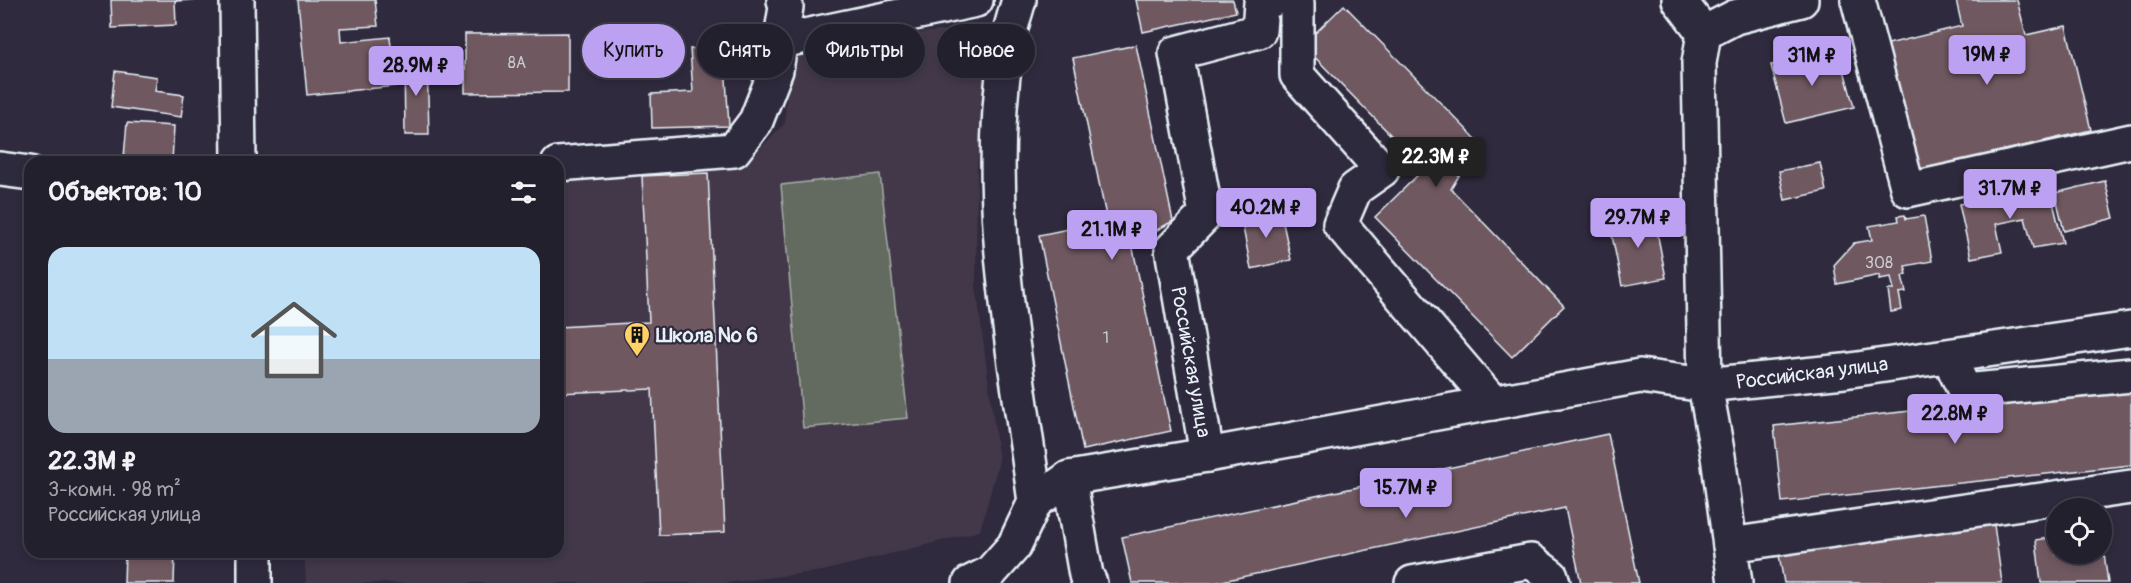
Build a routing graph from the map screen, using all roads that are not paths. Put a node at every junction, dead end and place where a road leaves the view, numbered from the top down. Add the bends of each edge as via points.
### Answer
1 (237, 0) edge
2 (784, 0) edge
3 (976, 0) edge
4 (1019, 0) edge
5 (1272, 0) edge
6 (1290, 0) edge
7 (1679, 0) edge
8 (1800, 0) edge
9 (1858, 0) edge
10 (783, 24) edge
11 (1704, 33) junction
12 (793, 38) edge
13 (773, 78) edge
14 (2131, 141) edge
15 (239, 156) edge
16 (564, 164) edge
17 (0, 169) edge
18 (24, 172) edge
19 (2131, 329) edge
20 (1955, 370) dead end
21 (2131, 375) edge
22 (1705, 385) junction
23 (1493, 403) junction
24 (1207, 455) junction
25 (1070, 478) junction
26 (2131, 487) edge
27 (1035, 502) junction
28 (1730, 545) junction
29 (255, 558) edge
30 (255, 583) edge
31 (970, 583) edge
32 (1090, 583) edge
33 (1412, 583) edge
34 (1553, 583) edge
35 (1735, 583) edge

1 - 15 street
2 - 10 street
3 - 12 street
4 - 27 street via 1006,51 997,191 1007,310
5 - 24 street, Российская улица via 1261,3 1259,31 1176,53 1206,214 1172,249
6 - 23 street via 1297,4 1297,75 1382,170 1355,189 1340,224
7 - 11 street
8 - 11 street via 1735,17
9 - 14 street via 1908,190
11 - 22 street via 1699,63
13 - 16 street via 756,121 734,150
17 - 18 street
19 - 22 street, Российская улица via 1844,371
20 - 21 street via 1965,391
22 - 23 street, Российская улица via 1640,376
22 - 28 street
23 - 24 street, Российская улица
24 - 25 street, Российская улица
25 - 27 street, Российская улица
25 - 32 street
26 - 28 street
27 - 31 street via 1014,546 990,573
28 - 35 street
29 - 30 street
33 - 34 street via 1531,561 1551,576

